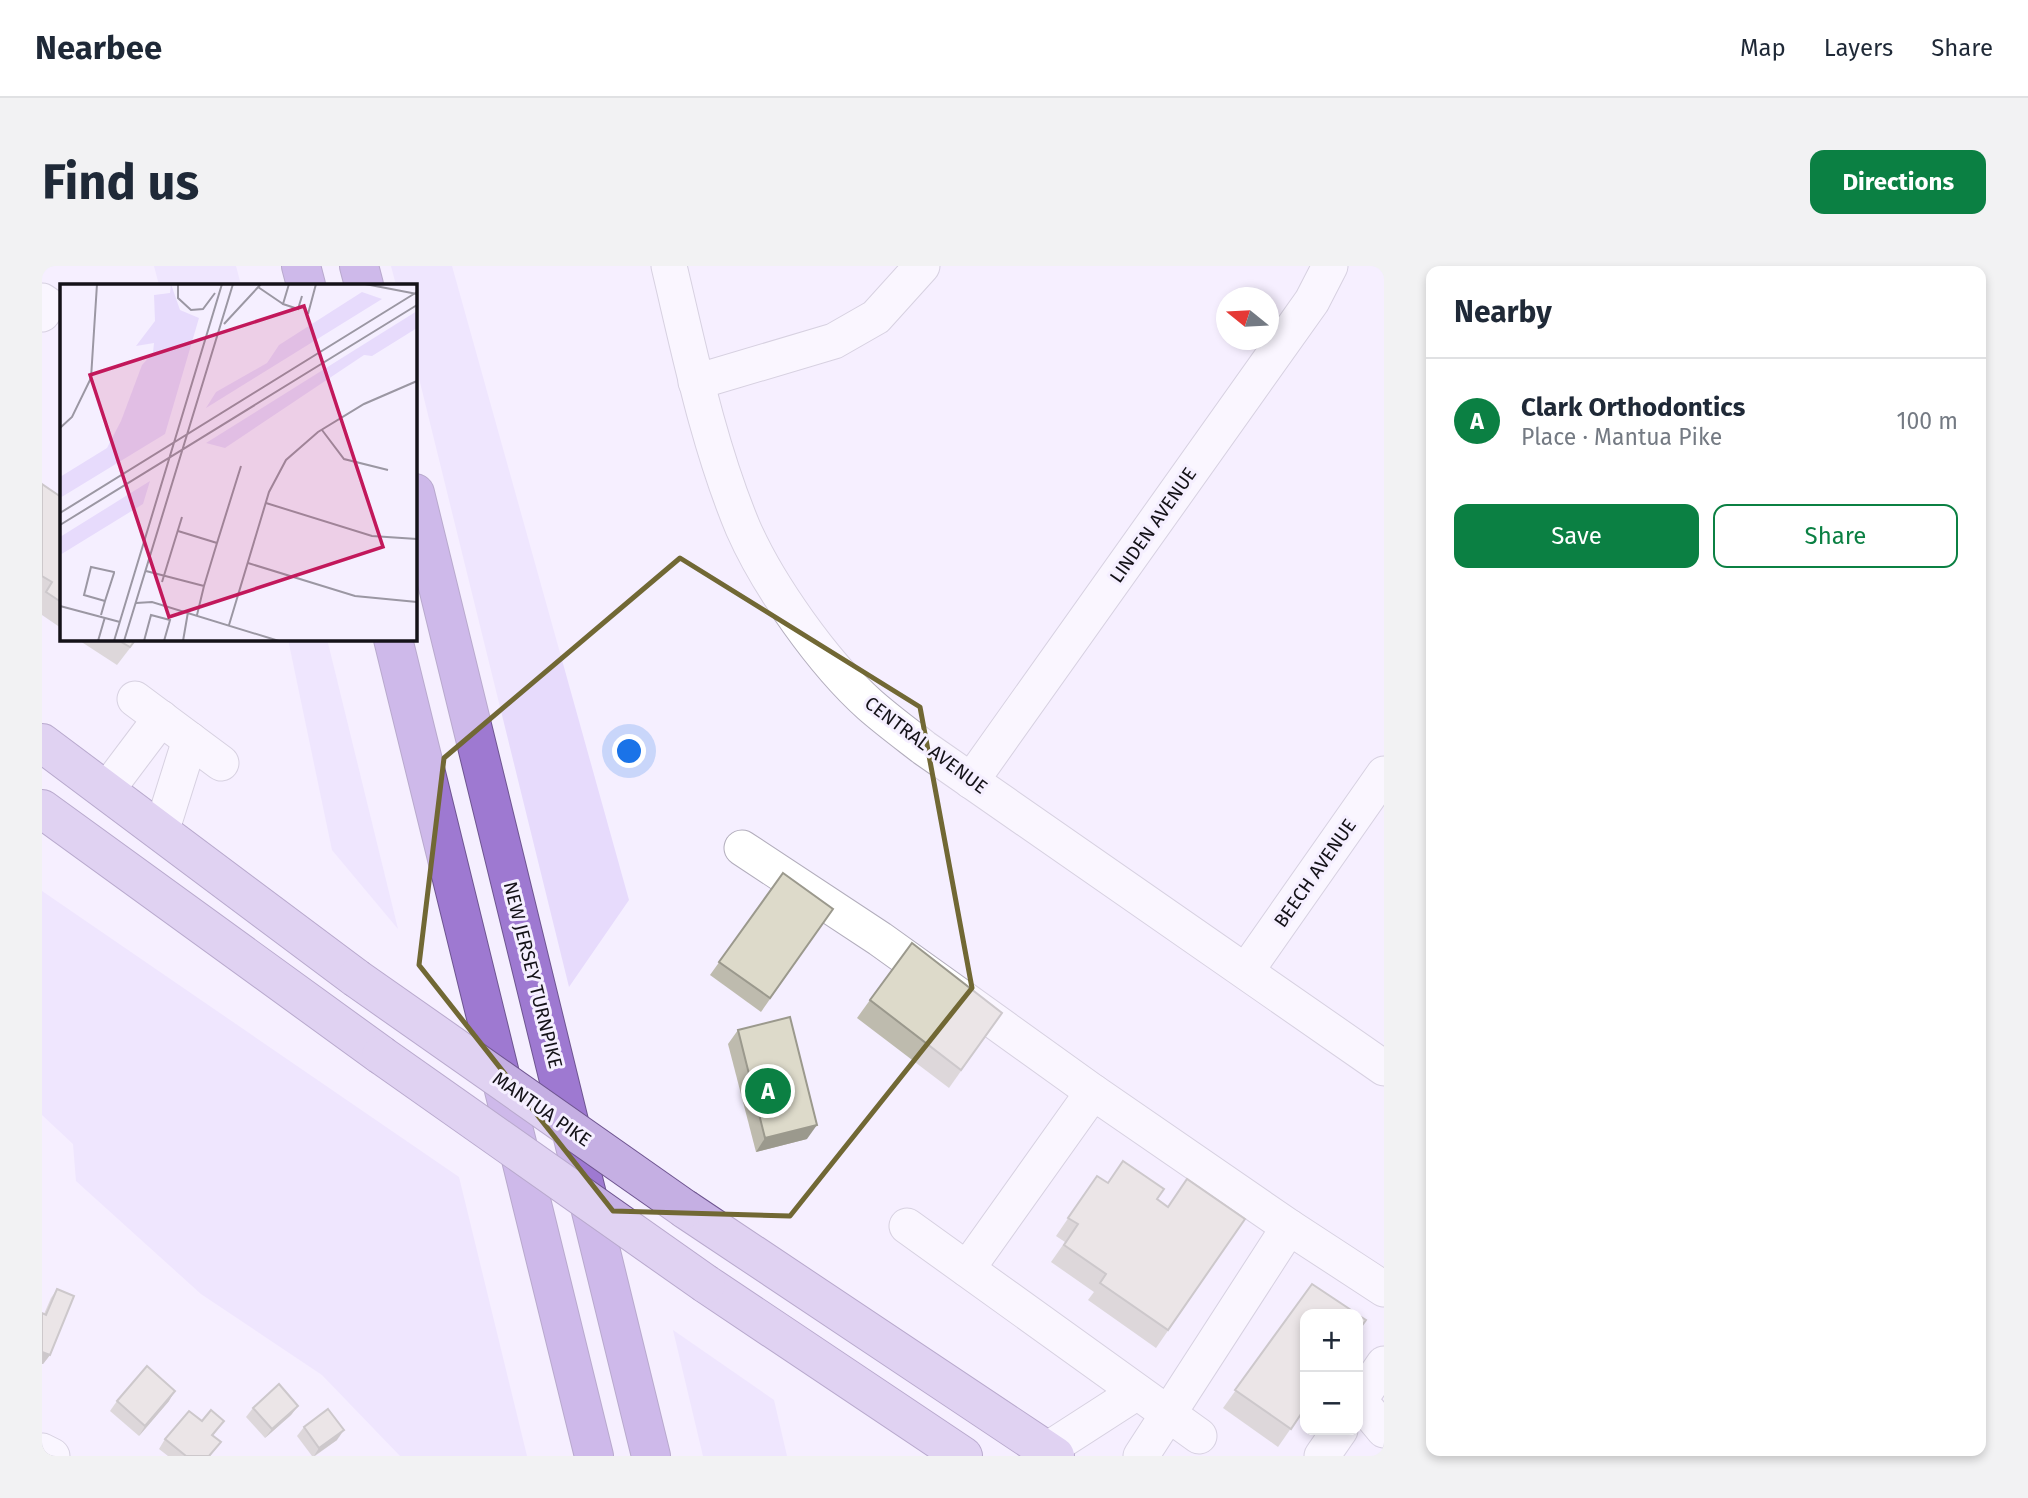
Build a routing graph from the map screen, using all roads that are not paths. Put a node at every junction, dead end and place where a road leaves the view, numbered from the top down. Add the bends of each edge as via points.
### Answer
1 (301, 266) edge
2 (359, 266) edge
3 (669, 266) edge
4 (922, 266) edge
5 (1330, 266) edge
6 (306, 284) edge
7 (364, 284) edge
8 (42, 301) edge
9 (42, 314) edge
10 (696, 382) junction
11 (416, 497) edge
12 (393, 640) edge
13 (190, 740) junction
14 (42, 743) edge
15 (221, 763) dead end
16 (1384, 774) edge
17 (971, 781) junction
18 (106, 791) junction
19 (42, 809) edge
20 (161, 832) junction
21 (742, 848) dead end
22 (1246, 971) junction
23 (1384, 1068) edge
24 (1093, 1092) junction
25 (907, 1226) dead end
26 (1289, 1227) junction
27 (967, 1269) junction
28 (1384, 1289) edge
29 (1384, 1364) edge
30 (1137, 1392) junction
31 (1363, 1395) edge
32 (1363, 1406) edge
33 (1167, 1413) junction
34 (1384, 1430) edge
35 (1199, 1436) dead end
36 (42, 1451) edge
37 (1051, 1453) edge
38 (52, 1456) edge
39 (594, 1456) edge
40 (651, 1456) edge
41 (963, 1456) edge
42 (1141, 1456) edge

1 - 6 highway
2 - 7 highway
3 - 10 street, CENTRAL AVENUE
4 - 10 street via 876,317 834,341
5 - 17 street, LINDEN AVENUE via 1312,301
8 - 9 street via 48,305
10 - 17 street, CENTRAL AVENUE via 744,530 790,612 869,704
11 - 40 highway, NEW JERSEY TURNPIKE
12 - 39 highway
13 - 15 street
13 - 18 street via 148,708
13 - 20 street
14 - 18 main road, MANTUA PIKE
16 - 22 street, BEECH AVENUE
17 - 22 street, CENTRAL AVENUE
18 - 20 main road, MANTUA PIKE
19 - 41 main road, bridge via 706,1284
20 - 37 main road, MANTUA PIKE, bridge via 356,978 685,1209
21 - 24 street via 880,939
22 - 23 street, CENTRAL AVENUE
24 - 26 street
24 - 27 street
25 - 27 street
26 - 28 street
26 - 33 street
27 - 30 street
29 - 31 street
30 - 33 street
30 - 37 street
32 - 34 street
33 - 35 street
33 - 42 street
36 - 38 street

